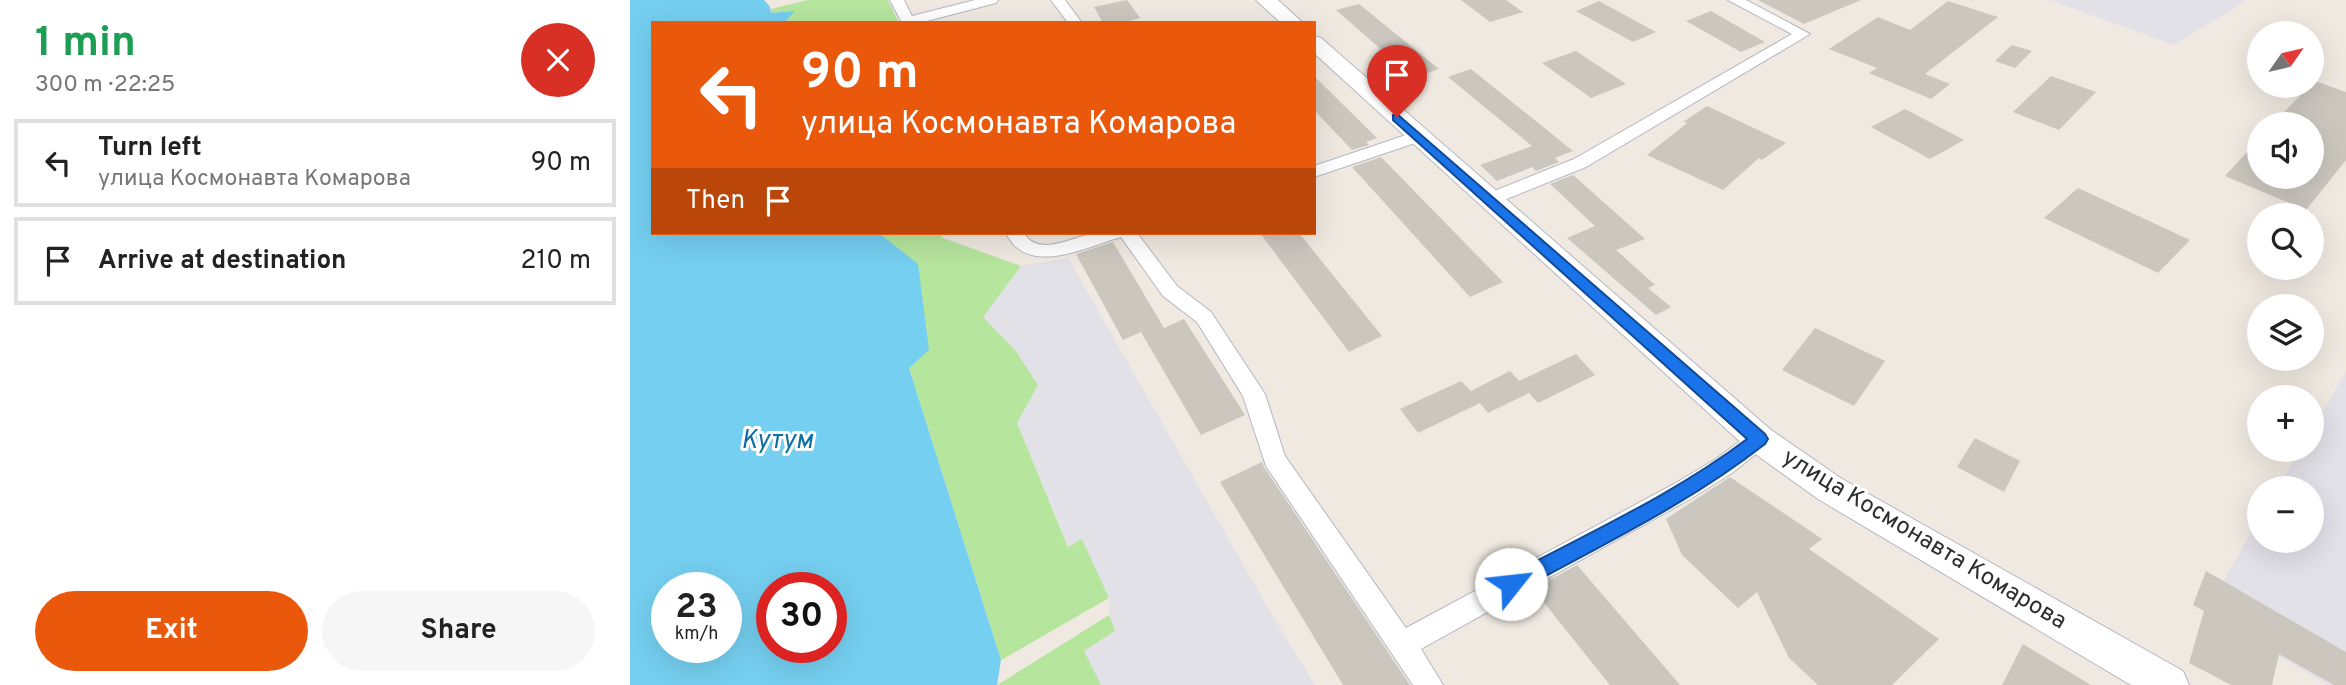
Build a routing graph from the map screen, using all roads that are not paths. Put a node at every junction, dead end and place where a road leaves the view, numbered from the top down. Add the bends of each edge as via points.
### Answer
1 (897, 0) edge
2 (991, 0) edge
3 (1058, 0) edge
4 (1266, 0) edge
5 (1735, 0) edge
6 (908, 21) edge
7 (913, 21) edge
8 (1074, 21) edge
9 (1291, 21) edge
10 (1316, 44) edge
11 (1418, 136) junction
12 (1316, 171) edge
13 (1488, 200) junction
14 (1016, 235) edge
15 (1107, 235) edge
16 (1128, 235) edge
17 (1759, 439) junction
18 (1402, 645) junction
19 (1429, 685) edge
20 (2169, 685) edge

1 - 6 street
2 - 7 street
3 - 8 street
4 - 9 main road
5 - 13 street via 1803,34 1580,163
10 - 11 main road, улица Космонавта Комарова
11 - 12 street
11 - 13 main road, улица Космонавта Комарова
13 - 17 main road, улица Космонавта Комарова
14 - 15 street via 1031,251
16 - 18 street via 1170,291 1204,317 1254,394 1274,459
17 - 18 street via 1683,491
17 - 20 main road, улица Космонавта Комарова via 1830,489
18 - 19 street

